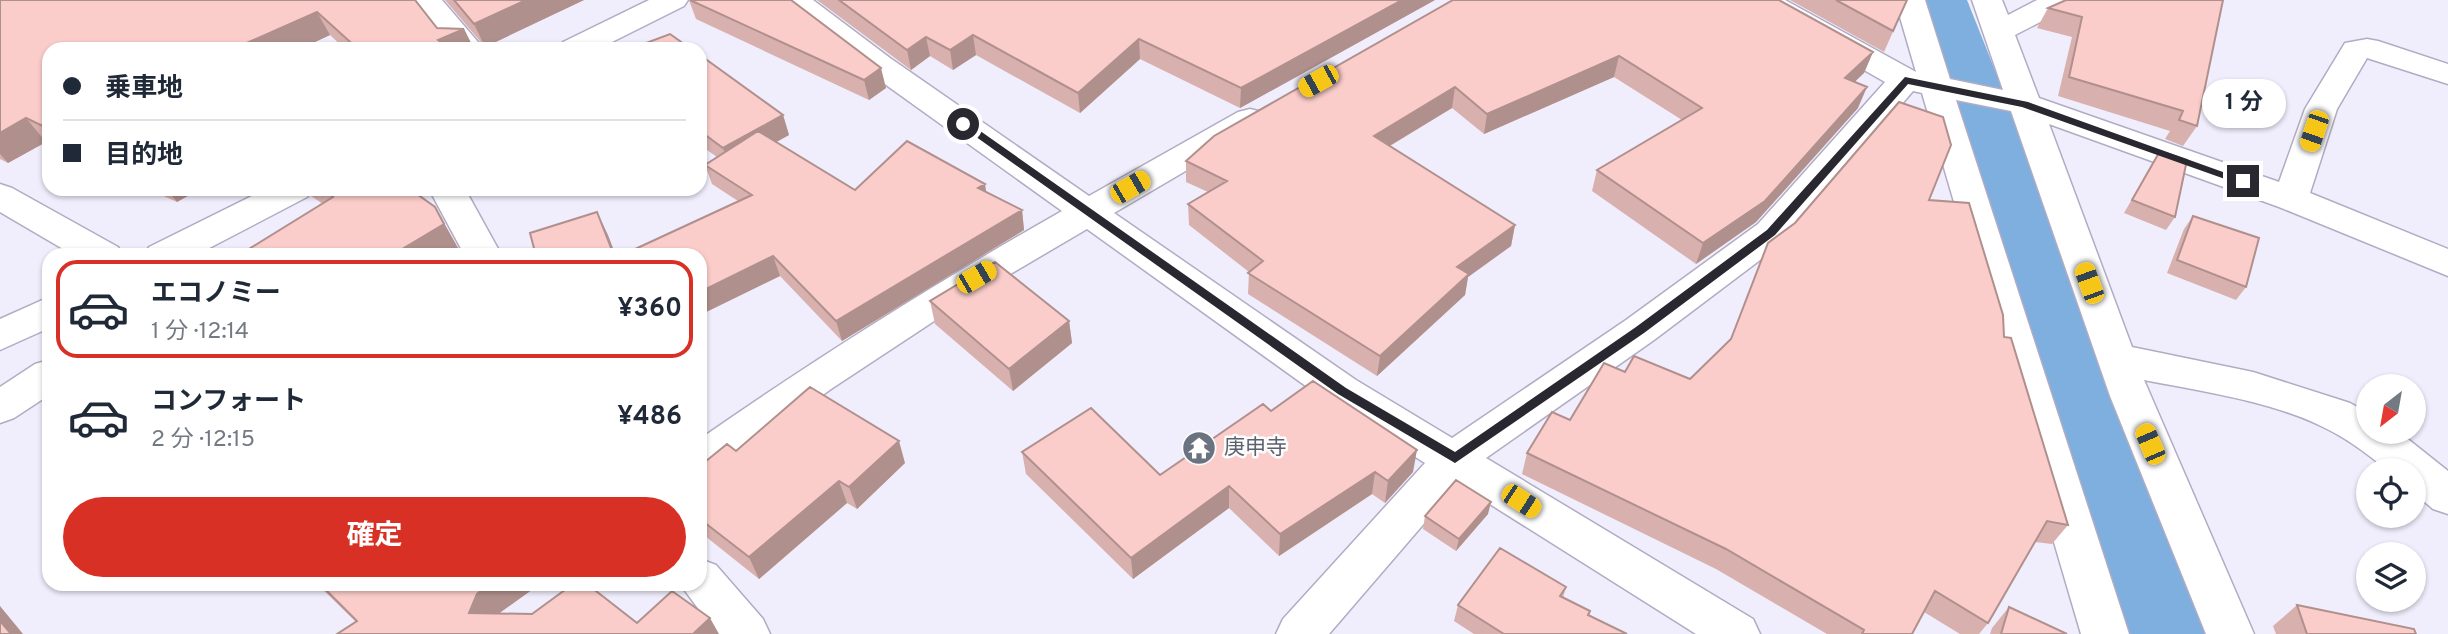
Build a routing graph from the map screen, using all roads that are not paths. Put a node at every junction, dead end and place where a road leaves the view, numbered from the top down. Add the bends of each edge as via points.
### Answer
1 (426, 0) edge
2 (673, 0) edge
3 (794, 0) edge
4 (1763, 0) edge
5 (1910, 0) edge
6 (1987, 0) edge
7 (2060, 0) edge
8 (2000, 31) junction
9 (462, 42) edge
10 (589, 42) edge
11 (2448, 74) edge
12 (1921, 84) junction
13 (2009, 100) junction
14 (1281, 102) edge
15 (0, 196) edge
16 (281, 196) edge
17 (451, 196) edge
18 (2291, 199) junction
19 (1088, 211) junction
20 (91, 248) edge
21 (178, 248) edge
22 (480, 248) edge
23 (2448, 263) edge
24 (42, 315) edge
25 (0, 336) edge
26 (2116, 359) junction
27 (42, 380) edge
28 (0, 407) edge
29 (707, 456) edge
30 (1455, 458) junction
31 (2448, 496) edge
32 (707, 587) edge
33 (746, 634) edge
34 (1300, 634) edge
35 (1736, 634) edge
36 (2105, 634) edge
37 (2230, 634) edge

1 - 9 street
2 - 10 street
3 - 19 street
4 - 12 street
5 - 12 street
6 - 8 street
7 - 8 street
8 - 13 street
11 - 18 street via 2367,48 2356,50 2321,109
12 - 13 street
12 - 30 street via 1771,233
12 - 36 street
13 - 18 street
13 - 26 street
14 - 19 street
15 - 20 street
16 - 21 street
17 - 22 street
18 - 23 street
19 - 29 street via 953,290
19 - 30 street via 1342,391
24 - 25 street
26 - 31 street via 2253,387 2335,414 2386,445
26 - 37 street
27 - 28 street
30 - 34 street
30 - 35 street
32 - 33 street

